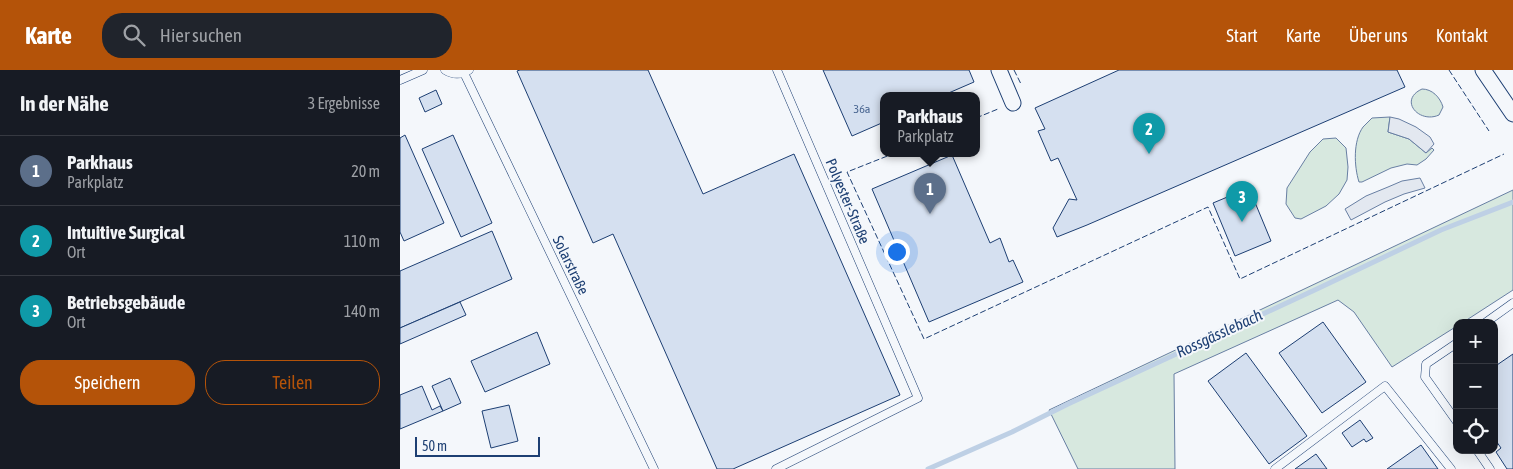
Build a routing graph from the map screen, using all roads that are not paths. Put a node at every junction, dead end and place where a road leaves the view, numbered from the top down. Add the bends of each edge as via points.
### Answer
1 (423, 70) edge
2 (445, 70) edge
3 (777, 70) edge
4 (999, 70) edge
5 (1483, 70) edge
6 (467, 72) edge
7 (400, 80) edge
8 (1013, 103) dead end
9 (1513, 114) edge
10 (1513, 303) edge
11 (1491, 319) edge
12 (1453, 346) edge
13 (1453, 416) edge
14 (1480, 454) edge
15 (654, 469) edge
16 (776, 469) edge
17 (1275, 469) edge
18 (1451, 469) edge
19 (1490, 469) edge

1 - 7 lane
2 - 6 lane via 452,74
3 - 16 lane, Polyester-Straße via 918,398
4 - 8 street
5 - 9 street
6 - 15 lane, Solarstraße
10 - 11 lane
12 - 13 lane via 1426,364 1425,377
14 - 19 lane
17 - 18 lane via 1386,386

